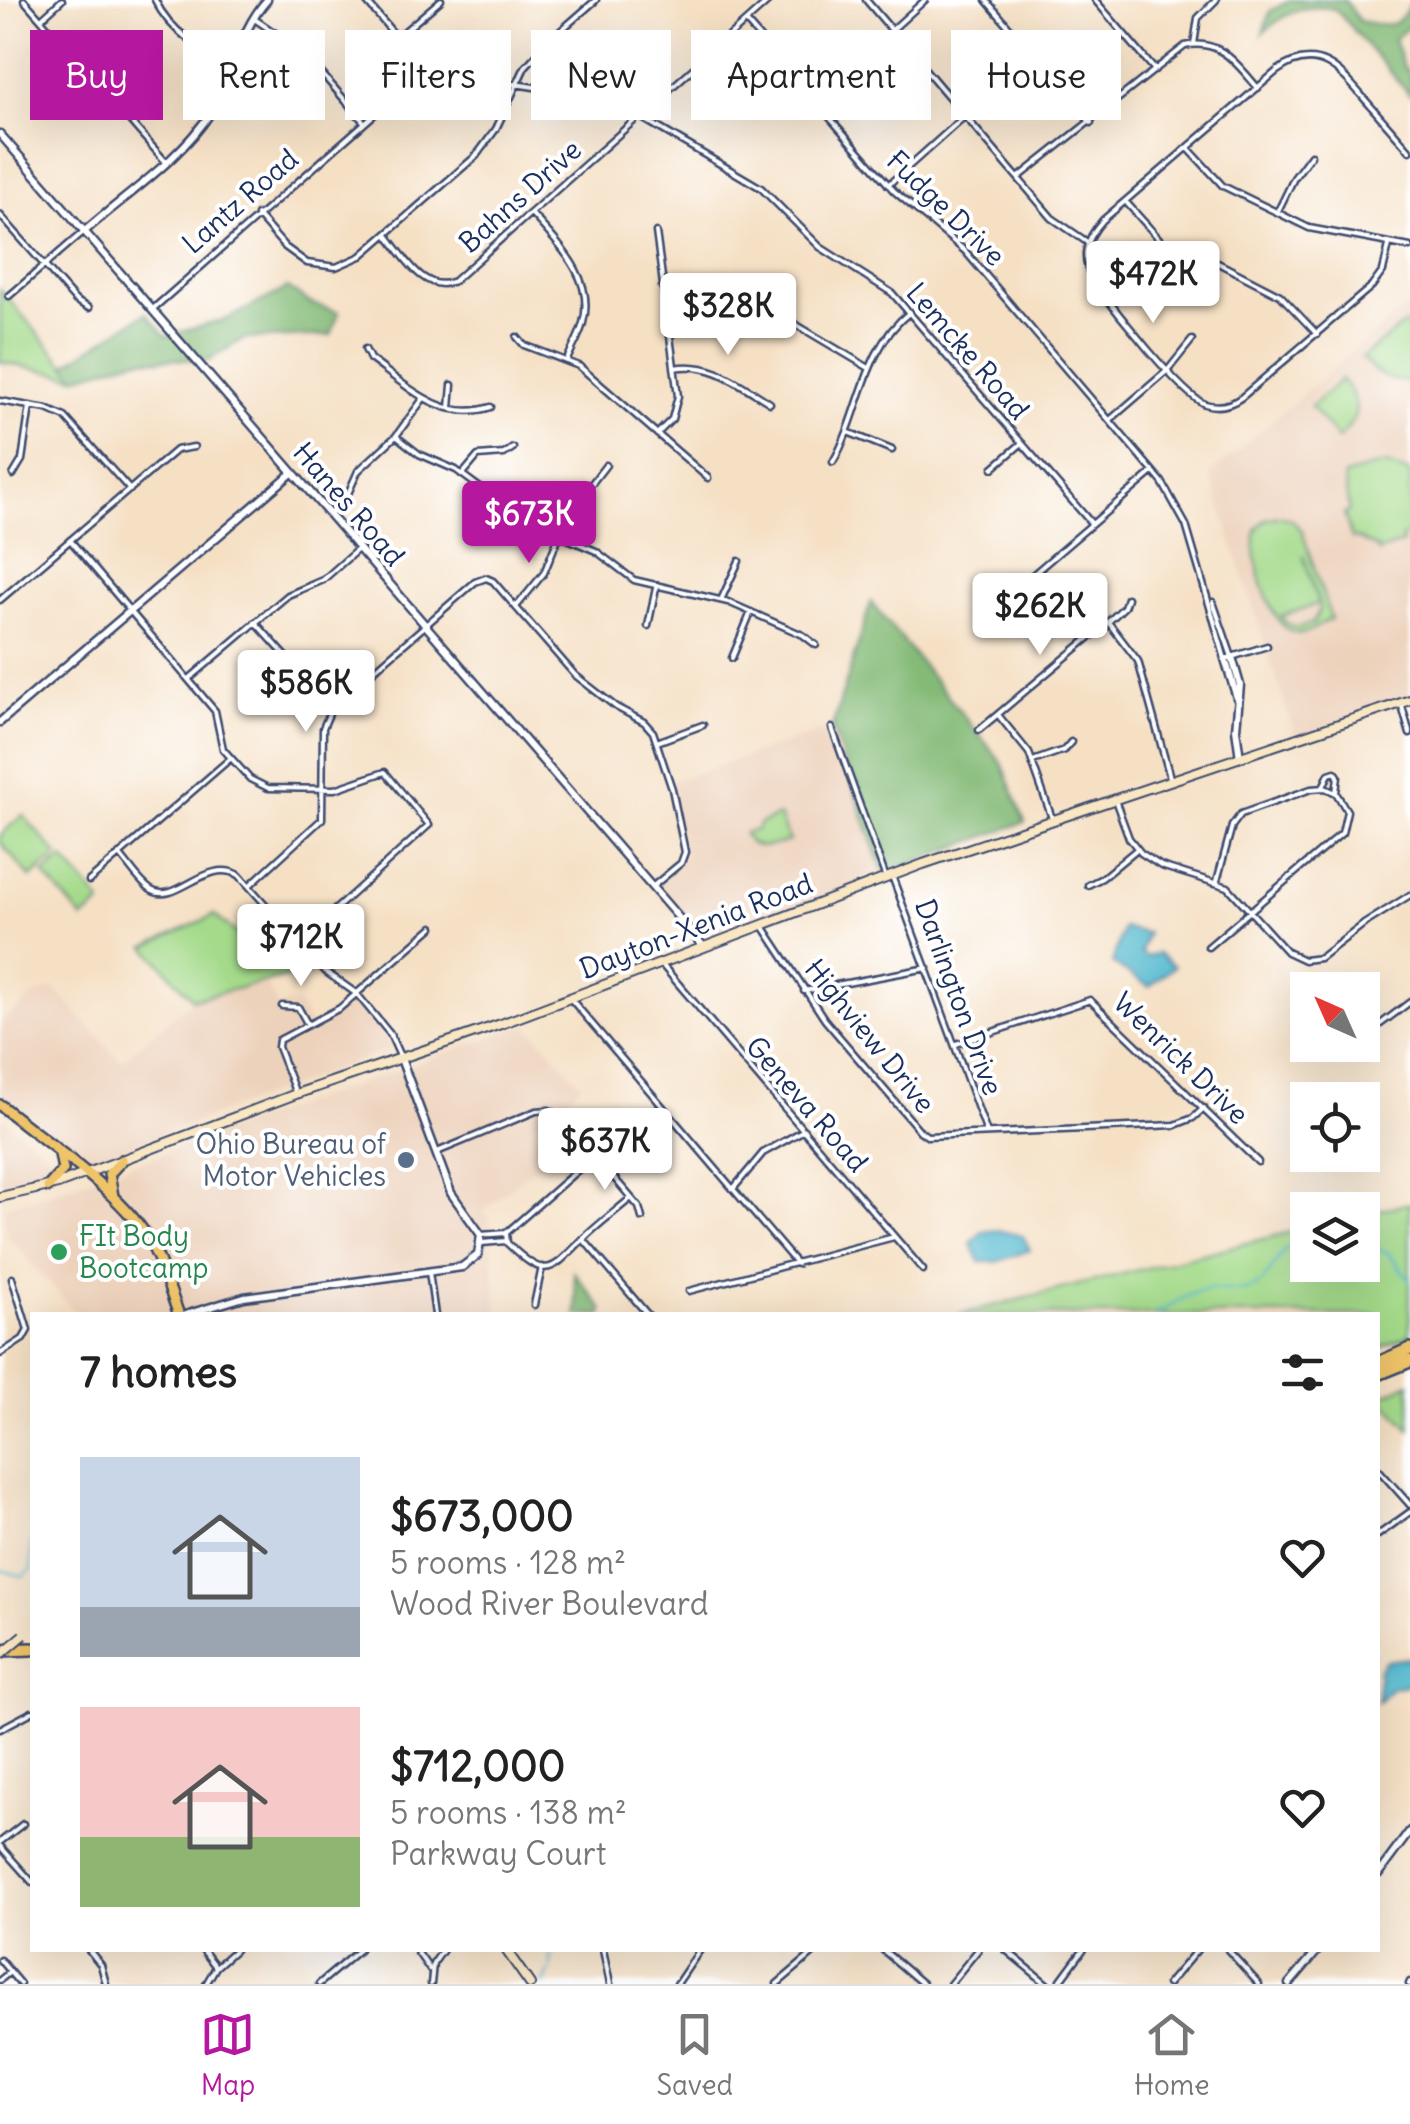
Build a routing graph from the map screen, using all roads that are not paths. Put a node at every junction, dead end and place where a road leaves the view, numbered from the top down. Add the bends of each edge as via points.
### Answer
1 (24, 0) edge
2 (62, 0) edge
3 (155, 0) edge
4 (267, 0) edge
5 (365, 0) edge
6 (441, 0) edge
7 (596, 0) edge
8 (770, 0) edge
9 (866, 0) edge
10 (925, 0) edge
11 (986, 0) edge
12 (1095, 0) edge
13 (1216, 0) edge
14 (253, 18) junction
15 (41, 19) junction
16 (746, 22) junction
17 (247, 30) edge
18 (392, 30) edge
19 (406, 30) edge
20 (892, 30) joint
21 (183, 35) edge
22 (1194, 44) junction
23 (1154, 69) junction
24 (931, 76) edge
25 (511, 84) edge
26 (515, 84) junction
27 (531, 86) edge
28 (671, 88) edge
29 (1258, 88) junction
30 (951, 100) edge
31 (206, 120) edge
32 (366, 120) edge
33 (635, 120) edge
34 (649, 120) edge
35 (960, 120) edge
36 (968, 120) edge
37 (364, 122) junction
38 (1091, 123) junction
39 (0, 134) edge
40 (1188, 148) junction
41 (1410, 151) edge
42 (1311, 155) dead end
43 (165, 161) junction
44 (1018, 178) junction
45 (888, 184) junction
46 (1125, 201) junction
47 (531, 213) junction
48 (1277, 213) junction
49 (0, 215) edge
50 (258, 215) junction
51 (86, 230) junction
52 (656, 232) dead end
53 (386, 235) junction
54 (1087, 242) junction
55 (1389, 245) junction
56 (1410, 248) edge
57 (45, 266) junction
58 (662, 288) junction
59 (9, 296) dead end
60 (89, 308) dead end
61 (153, 309) junction
62 (910, 312) junction
63 (1317, 334) junction
64 (517, 337) dead end
65 (1192, 340) dead end
66 (366, 349) dead end
67 (567, 360) junction
68 (674, 368) junction
69 (869, 368) junction
70 (1168, 370) junction
71 (452, 385) dead end
72 (424, 398) junction
73 (0, 401) edge
74 (770, 403) dead end
75 (30, 406) junction
76 (491, 407) dead end
77 (450, 408) junction
78 (1109, 420) junction
79 (848, 432) junction
80 (658, 434) junction
81 (396, 436) junction
82 (1022, 443) junction
83 (194, 447) dead end
84 (513, 448) dead end
85 (892, 450) dead end
86 (833, 462) dead end
87 (606, 465) dead end
88 (993, 468) dead end
89 (1154, 472) junction
90 (292, 473) junction
91 (462, 474) junction
92 (13, 475) dead end
93 (708, 478) dead end
94 (130, 490) junction
95 (329, 515) junction
96 (1092, 524) junction
97 (559, 536) junction
98 (70, 540) junction
99 (358, 550) junction
100 (739, 561) dead end
101 (656, 588) junction
102 (1127, 598) dead end
103 (0, 599) edge
104 (721, 600) junction
105 (516, 607) junction
106 (131, 612) junction
107 (751, 612) junction
108 (981, 614) dead end
109 (255, 622) junction
110 (1108, 622) junction
111 (425, 626) junction
112 (648, 626) dead end
113 (816, 645) dead end
114 (1267, 646) dead end
115 (732, 658) dead end
116 (1229, 658) junction
117 (188, 679) junction
118 (1406, 702) edge
119 (332, 707) junction
120 (999, 715) junction
121 (0, 722) edge
122 (703, 725) dead end
123 (832, 728) dead end
124 (980, 730) dead end
125 (1410, 734) edge
126 (656, 742) junction
127 (1071, 742) dead end
128 (231, 758) junction
129 (1240, 758) junction
130 (1032, 761) junction
131 (1171, 781) junction
132 (1321, 788) junction
133 (324, 789) junction
134 (1336, 793) junction
135 (1115, 800) junction
136 (1053, 821) junction
137 (1137, 849) junction
138 (119, 854) junction
139 (889, 877) junction
140 (89, 881) dead end
141 (1217, 881) junction
142 (1088, 885) dead end
143 (250, 886) junction
144 (652, 888) junction
145 (1410, 895) edge
146 (1252, 910) junction
147 (762, 924) junction
148 (433, 928) dead end
149 (299, 942) junction
150 (704, 948) junction
151 (1208, 948) dead end
152 (661, 964) junction
153 (927, 968) junction
154 (804, 992) junction
155 (357, 994) junction
156 (570, 998) junction
157 (1410, 1002) edge
158 (282, 1006) dead end
159 (1380, 1024) edge
160 (308, 1025) junction
161 (956, 1044) junction
162 (400, 1056) junction
163 (296, 1094) junction
164 (0, 1105) edge
165 (1204, 1108) junction
166 (804, 1130) junction
167 (988, 1133) junction
168 (436, 1152) junction
169 (60, 1154) junction
170 (595, 1155) junction
171 (122, 1160) junction
172 (1258, 1162) dead end
173 (84, 1174) junction
174 (48, 1187) junction
175 (733, 1189) junction
176 (0, 1197) edge
177 (632, 1198) junction
178 (114, 1199) junction
179 (642, 1218) dead end
180 (506, 1233) junction
181 (894, 1237) junction
182 (482, 1239) junction
183 (583, 1239) junction
184 (506, 1241) junction
185 (797, 1264) junction
186 (542, 1267) junction
187 (923, 1270) dead end
188 (429, 1272) junction
189 (12, 1278) dead end
190 (689, 1291) dead end
191 (534, 1305) dead end
192 (181, 1312) edge
193 (192, 1312) edge
194 (435, 1312) edge
195 (645, 1312) edge
196 (1410, 1349) edge
197 (0, 1354) edge
198 (1410, 1361) edge
199 (1380, 1362) edge
200 (1380, 1373) edge
201 (1380, 1470) edge
202 (1410, 1508) edge
203 (1380, 1533) edge
204 (30, 1630) edge
205 (30, 1652) edge
206 (0, 1654) edge
207 (30, 1713) edge
208 (0, 1728) edge
209 (23, 1824) dead end
210 (1410, 1831) edge
211 (0, 1844) edge
212 (1380, 1871) edge
213 (30, 1880) edge
214 (92, 1952) edge
215 (205, 1952) edge
216 (232, 1952) edge
217 (358, 1952) edge
218 (417, 1952) edge
219 (441, 1952) edge
220 (507, 1952) edge
221 (602, 1952) edge
222 (699, 1952) edge
223 (815, 1952) edge
224 (885, 1952) edge
225 (976, 1952) edge
226 (1008, 1952) edge
227 (1082, 1952) edge
228 (1195, 1952) edge
229 (1230, 1952) edge
230 (1317, 1952) edge
231 (0, 1960) edge
232 (216, 1967) junction
233 (10, 1972) junction
234 (432, 1974) junction
235 (0, 1980) edge
236 (1295, 1982) edge
237 (20, 1984) edge
238 (106, 1984) edge
239 (206, 1984) edge
240 (319, 1984) edge
241 (431, 1984) edge
242 (530, 1984) edge
243 (610, 1984) edge
244 (677, 1984) edge
245 (777, 1984) edge
246 (923, 1984) edge
247 (950, 1984) edge
248 (1048, 1984) edge
249 (1058, 1984) edge
250 (1168, 1984) edge
251 (1259, 1984) edge

1 - 15 street
2 - 15 street
3 - 21 street
4 - 14 street
5 - 18 street
6 - 19 street
7 - 26 street via 540,50
8 - 16 street, Bahns Drive
9 - 20 street
10 - 20 street
11 - 38 street
12 - 23 street
13 - 22 street via 1196,23
14 - 17 street
14 - 37 street via 304,52
15 - 43 street
16 - 28 street, Bahns Drive
16 - 45 street, Fudge Drive
22 - 23 street
22 - 29 street via 1225,52
23 - 38 street
24 - 30 street
25 - 26 street, Lemcke Road
26 - 27 street, Lemcke Road
26 - 53 street via 482,150
29 - 40 street
29 - 41 street via 1291,62 1332,64
31 - 43 street
32 - 37 street, Lantz Road
33 - 47 street, Bahns Drive
34 - 62 street, Lemcke Road via 760,188 820,247 876,280
35 - 45 street
36 - 44 street
37 - 50 street, Lantz Road
38 - 44 street
39 - 51 street, Hanes Road
40 - 46 street
40 - 48 street via 1223,186
42 - 48 street
43 - 51 street
44 - 54 street via 1060,225
45 - 78 street, Fudge Drive via 965,251
46 - 54 street
46 - 63 street via 1162,242 1280,294
47 - 53 street, Bahns Drive via 444,286 430,283
47 - 67 street via 579,274 584,318
48 - 55 street via 1316,230
49 - 57 street
50 - 53 street via 290,252 318,266 347,264
50 - 61 street, Lantz Road
51 - 57 street
51 - 61 street, Hanes Road
52 - 58 street
54 - 70 street via 1094,282
55 - 56 street
55 - 63 street via 1377,281
57 - 59 street
57 - 60 street
58 - 68 street
58 - 69 street via 703,284 738,290
61 - 90 street, Hanes Road
62 - 69 street via 884,337
62 - 82 street, Lemcke Road
63 - 70 street via 1225,405 1196,399
64 - 67 street
65 - 70 street
66 - 72 street
67 - 80 street
68 - 74 street via 715,370
68 - 80 street via 677,406
69 - 79 street
70 - 78 street
71 - 77 street
72 - 77 street
72 - 81 street
73 - 75 street
75 - 92 street via 22,460
75 - 94 street via 70,421
76 - 77 street
78 - 89 street, Fudge Drive
79 - 85 street
79 - 86 street
80 - 93 street
81 - 91 street
81 - 95 street via 360,467
82 - 88 street
82 - 96 street, Lemcke Road
83 - 94 street via 176,450
84 - 91 street via 476,457
87 - 97 street
89 - 96 street
89 - 116 street, Fudge Drive via 1182,513
90 - 95 street, Hanes Road
90 - 106 street
91 - 97 street via 525,521
94 - 98 street
95 - 99 street, Hanes Road
96 - 108 street
97 - 101 street
97 - 105 street via 544,573
98 - 103 street
98 - 106 street
99 - 109 street
99 - 111 street, Hanes Road
100 - 104 street
101 - 104 street
101 - 112 street
102 - 110 street
104 - 107 street
105 - 111 street via 491,579 480,579
105 - 126 street via 575,674 644,722
106 - 117 street
106 - 121 street
107 - 113 street
107 - 115 street
109 - 117 street
109 - 119 street
110 - 120 street
110 - 131 street via 1138,661
111 - 119 street
111 - 144 street, Hanes Road
114 - 116 street
116 - 129 street, Fudge Drive via 1240,685
117 - 128 street via 215,710 220,742
118 - 125 street
118 - 129 main road, Dayton-Xenia Road
119 - 133 street via 323,728
120 - 124 street
120 - 130 street
122 - 126 street
123 - 139 street, Darlington Drive
126 - 144 street via 685,852
127 - 130 street
128 - 133 street via 264,787
128 - 138 street
129 - 131 main road, Dayton-Xenia Road
130 - 136 street
131 - 135 main road, Dayton-Xenia Road
132 - 134 street
132 - 134 street via 1335,772
132 - 141 street via 1237,818
133 - 143 street via 319,825
133 - 149 street via 386,772 429,825
134 - 146 street via 1347,812 1342,833
135 - 136 main road, Dayton-Xenia Road
135 - 137 street
136 - 139 main road, Dayton-Xenia Road
137 - 141 street via 1161,866
137 - 142 street
138 - 140 street
138 - 143 street via 158,893 218,870
139 - 147 main road, Dayton-Xenia Road
139 - 153 street, Darlington Drive
141 - 146 street
143 - 149 street
144 - 150 street, Hanes Road
145 - 146 street via 1310,960 1287,952
146 - 151 street
147 - 150 main road, Dayton-Xenia Road
147 - 154 street, Highview Drive
148 - 155 street
149 - 155 street
150 - 152 main road, Dayton-Xenia Road
152 - 156 main road, Dayton-Xenia Road
152 - 166 street, Geneva Road
153 - 154 street
153 - 161 street, Darlington Drive
154 - 167 street, Highview Drive via 920,1131 934,1137
155 - 160 street
155 - 162 street
156 - 162 main road, Dayton-Xenia Road
156 - 175 street
157 - 159 street
158 - 160 street via 298,1007
160 - 163 street via 278,1043
161 - 165 street, Wenrick Drive via 1090,1000
161 - 167 street, Darlington Drive
162 - 163 main road, Dayton-Xenia Road
162 - 168 street
163 - 171 main road, Dayton-Xenia Road
164 - 169 main road
165 - 167 street, Highview Drive via 1175,1125
165 - 172 street, Wenrick Drive
166 - 175 street via 763,1153
166 - 181 street, Geneva Road
168 - 170 street via 545,1109 562,1117
168 - 182 street via 454,1200
169 - 173 main road
169 - 174 main road via 63,1170
170 - 177 street
170 - 180 street
171 - 173 main road, Dayton-Xenia Road
171 - 178 main road via 109,1174
173 - 174 main road, Dayton-Xenia Road
173 - 178 main road
174 - 176 main road, Dayton-Xenia Road
175 - 185 street
177 - 179 street
177 - 183 street
178 - 192 main road via 143,1231
180 - 182 street
180 - 184 street
181 - 185 street
181 - 187 street, Geneva Road
182 - 184 street
182 - 188 street via 470,1264
183 - 186 street via 559,1264
183 - 195 street
184 - 186 street
185 - 190 street
186 - 191 street
188 - 193 street via 244,1297
188 - 194 street
189 - 197 street via 28,1330
196 - 199 highway
198 - 200 highway
201 - 202 street
202 - 203 street
204 - 206 main road, bridge
205 - 206 highway
207 - 208 street
209 - 211 street
210 - 212 street
211 - 213 street
214 - 238 street
215 - 232 street
216 - 232 street
217 - 240 street
218 - 234 street
219 - 234 street
220 - 242 main road
221 - 243 street
222 - 244 street
223 - 245 street
224 - 246 street
225 - 247 street
226 - 248 street
227 - 249 street
228 - 250 street
229 - 251 street
230 - 236 street
231 - 233 street
232 - 239 street
233 - 235 street
233 - 237 street
234 - 241 street

